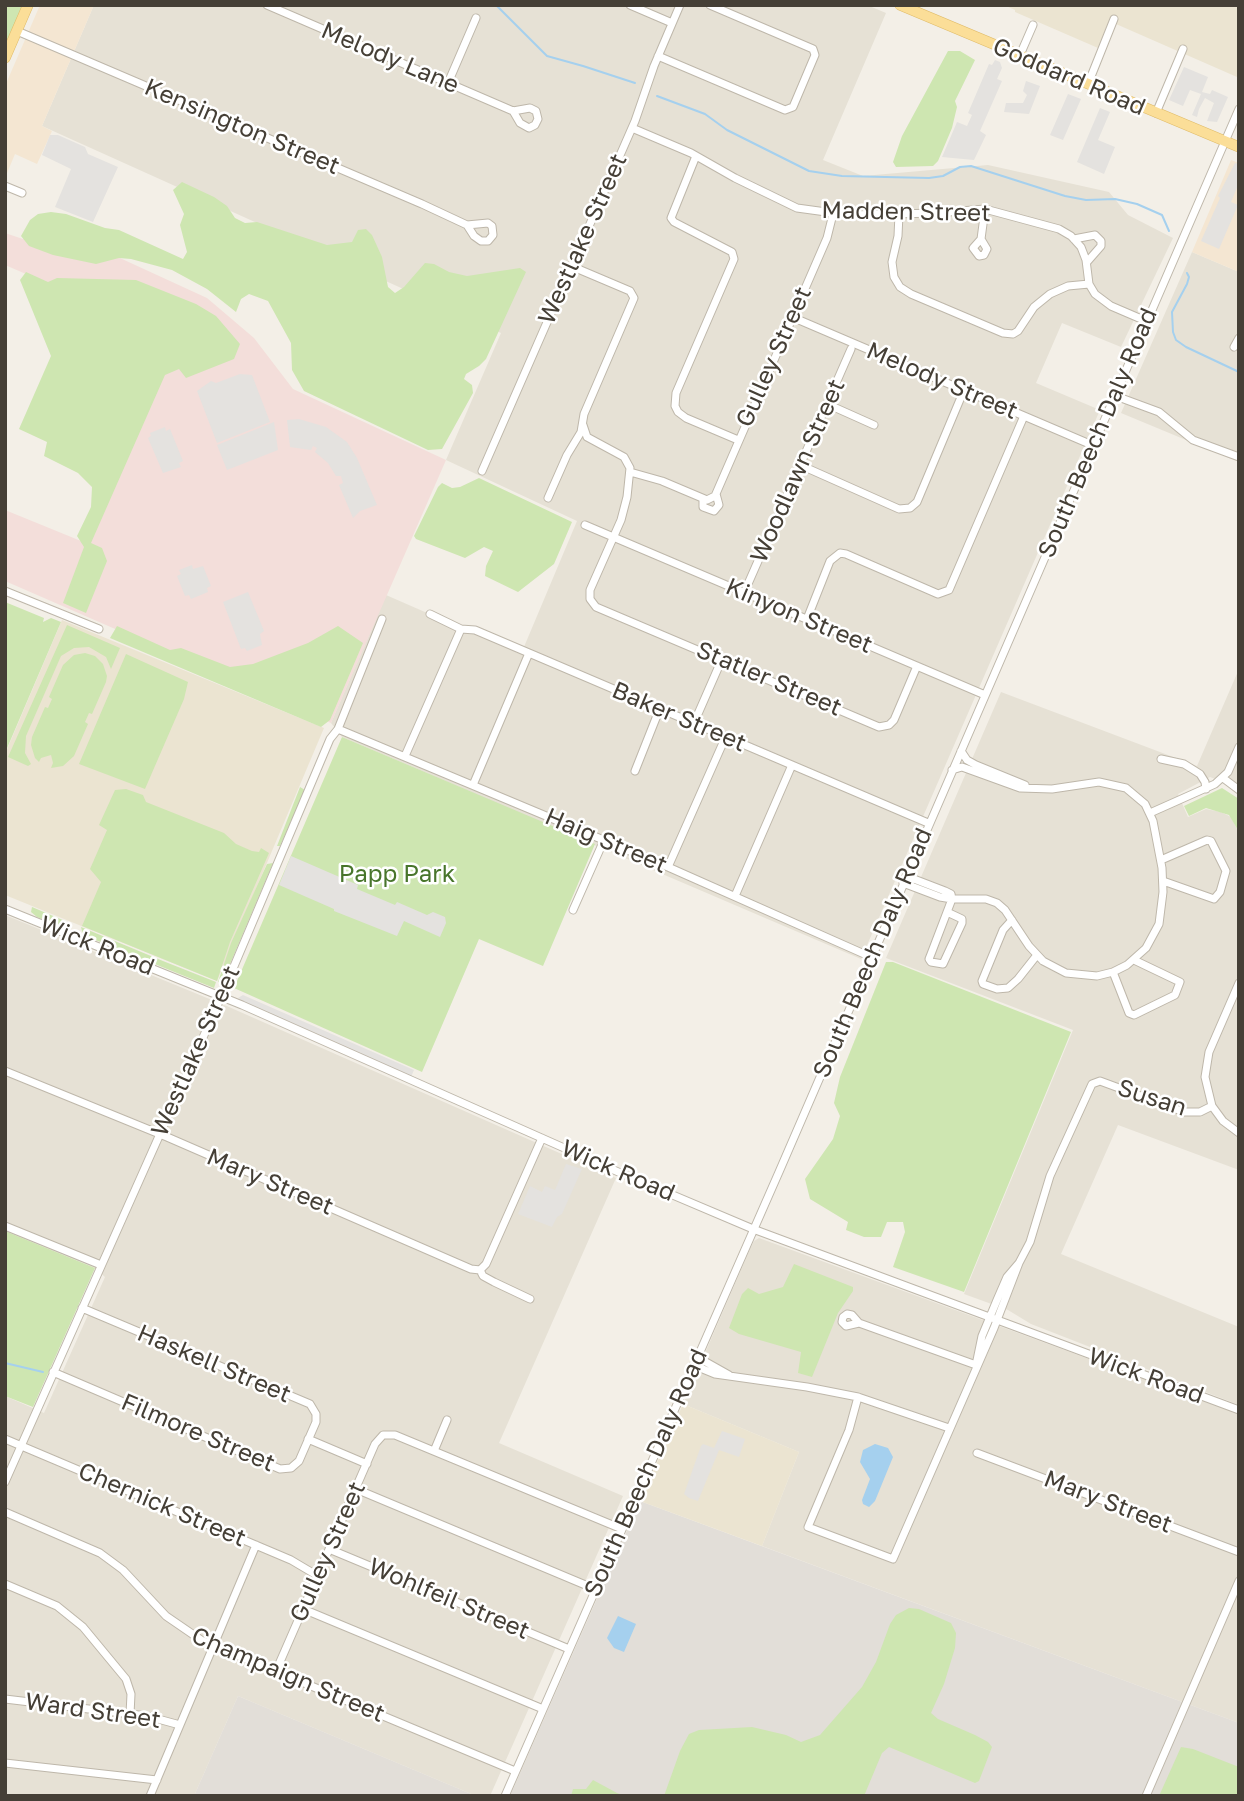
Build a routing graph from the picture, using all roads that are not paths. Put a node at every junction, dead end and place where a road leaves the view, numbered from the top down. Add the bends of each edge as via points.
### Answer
1 (27, 5) edge
2 (267, 5) edge
3 (630, 5) edge
4 (680, 5) edge
5 (710, 5) edge
6 (900, 5) edge
7 (476, 18) dead end
8 (1114, 19) dead end
9 (672, 23) junction
10 (1033, 25) dead end
11 (17, 31) junction
12 (1182, 49) dead end
13 (1020, 55) junction
14 (658, 56) junction
15 (5, 58) edge
16 (448, 83) junction
17 (1088, 84) junction
18 (1239, 109) edge
19 (513, 111) dead end
20 (1156, 113) junction
21 (632, 128) junction
22 (1225, 142) junction
23 (1239, 147) edge
24 (696, 156) junction
25 (5, 186) edge
26 (22, 193) dead end
27 (985, 209) junction
28 (833, 214) junction
29 (900, 214) junction
30 (467, 225) dead end
31 (981, 239) dead end
32 (1074, 239) junction
33 (1087, 262) junction
34 (572, 266) junction
35 (1089, 284) junction
36 (792, 317) junction
37 (1146, 321) junction
38 (1239, 338) edge
39 (1234, 347) dead end
40 (851, 349) dead end
41 (964, 390) junction
42 (1113, 395) junction
43 (827, 404) junction
44 (1024, 416) junction
45 (583, 425) junction
46 (874, 425) dead end
47 (738, 440) junction
48 (1092, 444) junction
49 (1239, 457) edge
50 (800, 465) junction
51 (482, 471) dead end
52 (630, 472) junction
53 (548, 498) dead end
54 (585, 525) dead end
55 (614, 537) junction
56 (5, 591) edge
57 (744, 593) junction
58 (430, 614) dead end
59 (807, 619) junction
60 (383, 620) dead end
61 (99, 629) dead end
62 (461, 629) junction
63 (528, 653) junction
64 (722, 659) junction
65 (916, 666) junction
66 (985, 695) junction
67 (660, 708) junction
68 (694, 723) junction
69 (338, 729) junction
70 (726, 736) junction
71 (1239, 747) edge
72 (961, 751) junction
73 (405, 756) junction
74 (1161, 759) dead end
75 (792, 765) junction
76 (952, 770) junction
77 (635, 771) dead end
78 (1223, 778) junction
79 (474, 785) junction
80 (1032, 788) junction
81 (1206, 789) junction
82 (1239, 790) edge
83 (1150, 813) junction
84 (928, 823) junction
85 (604, 841) junction
86 (1161, 860) junction
87 (668, 867) junction
88 (904, 879) junction
89 (1163, 881) junction
90 (735, 896) junction
91 (952, 898) junction
92 (5, 909) edge
93 (573, 910) dead end
94 (947, 912) junction
95 (1012, 920) junction
96 (1037, 955) junction
97 (872, 957) junction
98 (1134, 960) junction
99 (1113, 972) junction
100 (1239, 983) edge
101 (221, 997) junction
102 (5, 1071) edge
103 (1212, 1106) junction
104 (1239, 1133) edge
105 (160, 1134) junction
106 (542, 1138) junction
107 (5, 1226) edge
108 (753, 1228) junction
109 (101, 1265) junction
110 (480, 1270) junction
111 (530, 1298) dead end
112 (82, 1308) junction
113 (993, 1319) junction
114 (859, 1323) dead end
115 (697, 1357) junction
116 (693, 1365) junction
117 (976, 1365) junction
118 (53, 1372) junction
119 (733, 1377) junction
120 (858, 1397) junction
121 (1239, 1410) edge
122 (447, 1420) dead end
123 (949, 1428) junction
124 (5, 1439) edge
125 (308, 1439) junction
126 (21, 1445) junction
127 (434, 1451) junction
128 (977, 1453) dead end
129 (367, 1464) junction
130 (5, 1482) edge
131 (356, 1489) junction
132 (5, 1512) edge
133 (622, 1530) junction
134 (256, 1545) junction
135 (329, 1549) junction
136 (1239, 1552) edge
137 (318, 1576) junction
138 (1239, 1581) edge
139 (5, 1584) edge
140 (595, 1589) junction
141 (303, 1609) junction
142 (214, 1645) junction
143 (569, 1649) junction
144 (276, 1671) junction
145 (5, 1699) edge
146 (543, 1709) junction
147 (130, 1714) junction
148 (180, 1726) junction
149 (5, 1763) edge
150 (515, 1771) junction
151 (157, 1780) junction
152 (150, 1796) edge
153 (505, 1796) edge
154 (1146, 1796) edge

1 - 11 main road
2 - 16 street, Melody Lane
3 - 9 street
4 - 9 street, Westlake Street
5 - 14 street via 812,48 815,55 789,109
6 - 13 main road, Goddard Road
7 - 16 street
8 - 17 street
9 - 14 street, Westlake Street
10 - 13 street
11 - 15 main road
11 - 30 street, Kensington Street
12 - 20 street
13 - 17 main road, Goddard Road
14 - 21 street, Westlake Street
16 - 19 street, Melody Lane
17 - 20 main road, Goddard Road
18 - 22 street, South Beech Daly Road
20 - 22 main road, Goddard Road
21 - 24 street, Madden Street
21 - 34 street, Westlake Street
22 - 23 main road, Goddard Road
22 - 37 street, South Beech Daly Road
24 - 28 street, Madden Street via 791,206
24 - 47 street via 672,220 734,256 675,405 686,418
25 - 26 street
27 - 29 street, Madden Street
27 - 31 street
27 - 32 street, Madden Street via 1059,229
28 - 29 street, Madden Street
28 - 36 street, Gulley Street
29 - 35 street via 892,267 900,287 1003,334 1018,331 1034,307 1050,294
32 - 33 street
32 - 33 street, Madden Street via 1095,235 1101,241
33 - 35 street
34 - 45 street via 630,291 634,300
34 - 51 street, Westlake Street
35 - 37 street via 1105,303
36 - 41 street, Melody Street
36 - 47 street, Gulley Street
37 - 42 street, South Beech Daly Road
38 - 39 street
40 - 43 street, Woodlawn Street
41 - 44 street, Melody Street
41 - 50 street via 917,502 910,508 899,509
42 - 48 street, South Beech Daly Road
42 - 49 street via 1158,412 1193,440
43 - 46 street
43 - 50 street, Woodlawn Street
44 - 48 street, Melody Street
44 - 59 street via 949,590 938,594 840,553 830,561
45 - 52 street via 591,440 624,457
45 - 53 street
47 - 52 street, Gulley Street via 710,498
48 - 66 street, South Beech Daly Road
50 - 57 street, Woodlawn Street
52 - 55 street
54 - 55 street, Kinyon Street
55 - 57 street, Kinyon Street
55 - 64 street, Statler Street via 590,599 598,608
56 - 61 street
57 - 59 street, Kinyon Street
58 - 62 street, Baker Street
59 - 65 street, Kinyon Street
60 - 69 street, Westlake Street
62 - 63 street, Baker Street via 475,630
62 - 73 street
63 - 67 street, Baker Street
63 - 79 street
64 - 65 street, Statler Street via 881,727 894,720
64 - 68 street
65 - 66 street, Kinyon Street
66 - 72 street, South Beech Daly Road
67 - 68 street, Baker Street
67 - 77 street
68 - 70 street, Baker Street
69 - 73 street, Haig Street
69 - 101 street, Westlake Street
70 - 75 street, Baker Street
70 - 87 street
71 - 78 street
72 - 76 street, South Beech Daly Road
72 - 80 street via 976,765
73 - 79 street, Haig Street
74 - 81 street via 1184,764 1200,775
75 - 84 street, Baker Street
75 - 90 street
76 - 80 street via 962,767 1010,786
76 - 84 street, South Beech Daly Road
78 - 81 street
78 - 82 street
79 - 85 street, Haig Street
80 - 83 street via 1116,784 1136,795
81 - 83 street
83 - 86 street
84 - 88 street, South Beech Daly Road
85 - 87 street, Haig Street
85 - 93 street
86 - 89 street
86 - 89 street via 1207,840 1226,871 1214,899
87 - 90 street, Haig Street
88 - 91 street
88 - 97 street, South Beech Daly Road
89 - 98 street via 1159,924
90 - 97 street, Haig Street
91 - 94 street
91 - 95 street via 993,901
92 - 101 street, Wick Road
94 - 94 street via 929,959 940,965 962,923
95 - 96 street
95 - 96 street via 1003,930 983,984 1008,988
96 - 99 street via 1074,975
97 - 108 street, South Beech Daly Road
98 - 99 street
98 - 99 street via 1180,982 1175,995 1134,1015 1129,1013
100 - 103 street via 1206,1063 1205,1085
101 - 105 street, Westlake Street
101 - 106 street, Wick Road
102 - 105 street, Mary Street
103 - 104 street, Susan
103 - 113 street, Susan via 1184,1112 1094,1082 1050,1176 1037,1223
105 - 109 street, Westlake Street
105 - 110 street, Mary Street
106 - 108 street, Wick Road
106 - 110 street
107 - 109 street
108 - 113 street, Wick Road
108 - 115 street, South Beech Daly Road
109 - 112 street, Westlake Street
110 - 111 street, Mary Street via 483,1276
112 - 118 street, Westlake Street
112 - 125 street, Haskell Street via 310,1404 317,1418
113 - 117 street via 982,1336
113 - 121 street, Wick Road
114 - 117 street
115 - 116 street, South Beech Daly Road
115 - 119 street
116 - 119 street
116 - 133 street, South Beech Daly Road
117 - 123 street
118 - 125 street, Filmore Street via 280,1469 297,1464
118 - 126 street, Westlake Street
119 - 120 street
120 - 123 street
120 - 123 street via 808,1527 892,1559
122 - 127 street
124 - 126 street, Chernick Street
125 - 129 street, Filmore Street
126 - 130 street, Westlake Street
126 - 134 street, Chernick Street
127 - 129 street, Gulley Street via 395,1434 383,1435
127 - 133 street
128 - 136 street, Mary Street
129 - 131 street, Gulley Street
131 - 135 street, Gulley Street
131 - 140 street
132 - 142 street, Champaign Street via 100,1553 172,1622
133 - 140 street, South Beech Daly Road
134 - 137 street, Chernick Street
134 - 142 street
135 - 137 street, Gulley Street
135 - 143 street, Wohlfeil Street
137 - 141 street, Gulley Street
138 - 154 street
139 - 147 street via 57,1606 83,1627 122,1671 131,1694
140 - 143 street, South Beech Daly Road
141 - 144 street, Gulley Street
141 - 146 street
142 - 144 street, Champaign Street
142 - 148 street
143 - 146 street, South Beech Daly Road
144 - 150 street, Champaign Street
145 - 147 street, Ward Street
146 - 150 street, South Beech Daly Road
147 - 148 street, Ward Street
148 - 151 street
149 - 151 street
150 - 153 street, South Beech Daly Road
151 - 152 street

